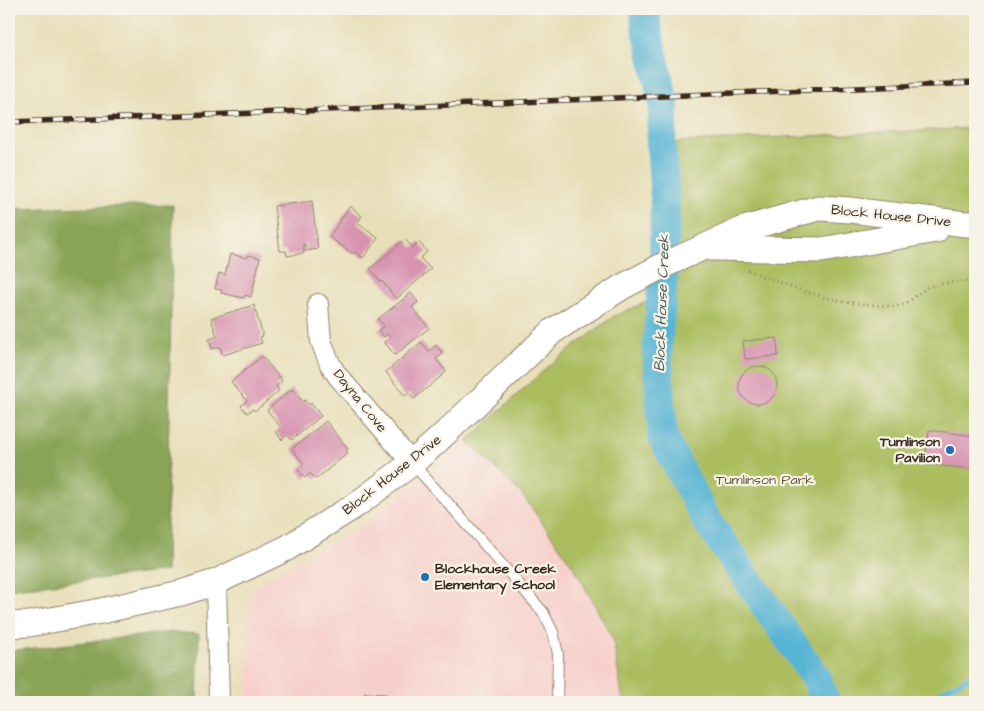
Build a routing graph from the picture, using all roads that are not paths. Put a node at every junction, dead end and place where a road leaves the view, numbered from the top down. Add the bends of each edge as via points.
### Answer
1 (971, 224) edge
2 (703, 248) junction
3 (318, 304) dead end
4 (412, 462) junction
5 (216, 582) junction
6 (9, 625) edge
7 (219, 702) edge
8 (557, 702) edge

1 - 2 street, Block House Drive via 821,250
1 - 2 street, Block House Drive via 818,208 744,229
2 - 4 street, Block House Drive via 622,287 553,331
3 - 4 street, Dayna Cove via 321,341 330,364
4 - 5 street, Block House Drive via 356,505 310,534
4 - 8 lane via 543,612 553,632 558,654
5 - 6 street, Block House Drive via 101,611
5 - 7 street

